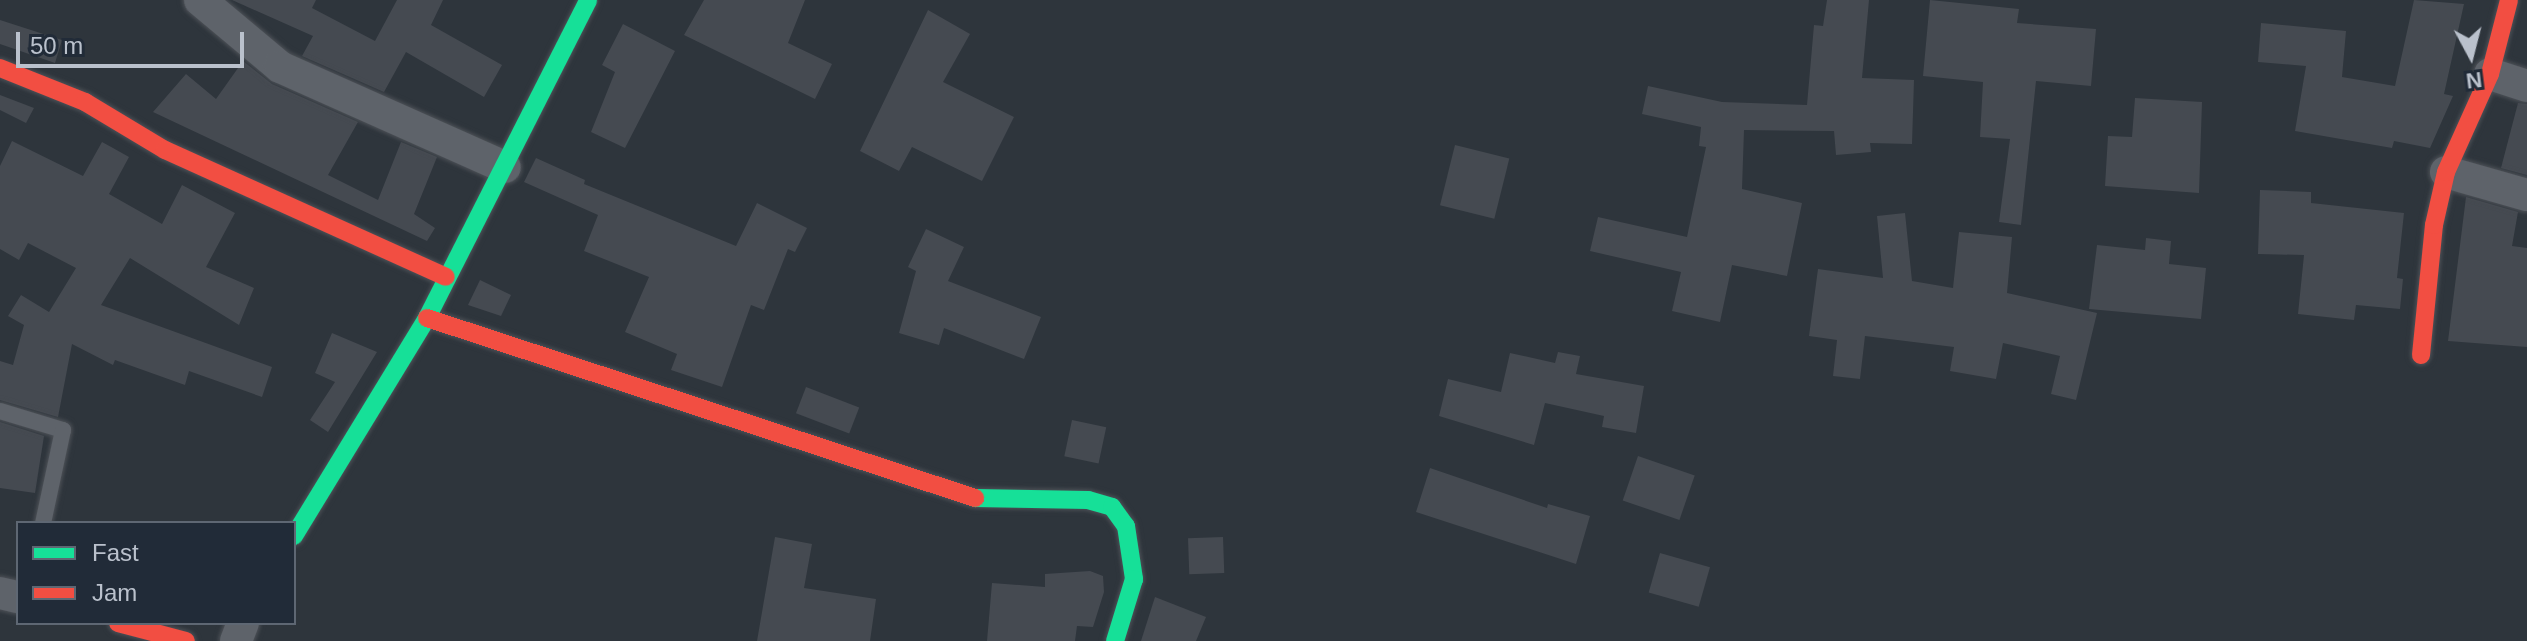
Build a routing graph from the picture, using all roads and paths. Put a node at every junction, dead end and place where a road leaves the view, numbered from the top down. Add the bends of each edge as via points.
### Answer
1 (200, 0) edge
2 (588, 0) edge
3 (2509, 0) edge
4 (0, 68) edge
5 (2490, 74) junction
6 (2527, 86) edge
7 (505, 167) junction
8 (2446, 172) junction
9 (2527, 195) edge
10 (446, 277) junction
11 (427, 318) junction
12 (2421, 355) dead end
13 (0, 411) edge
14 (43, 521) edge
15 (296, 533) edge
16 (126, 625) edge
17 (186, 641) edge
18 (1115, 641) edge

1 - 7 street via 280,67
2 - 7 street
3 - 5 street
4 - 10 street via 85,102 165,150
5 - 6 street
5 - 8 street
7 - 10 street
8 - 9 street
8 - 12 street via 2434,225
10 - 11 street
11 - 15 street
11 - 18 street via 977,499 1088,500 1112,507 1126,526 1134,579
13 - 14 lane via 63,430
16 - 17 street

